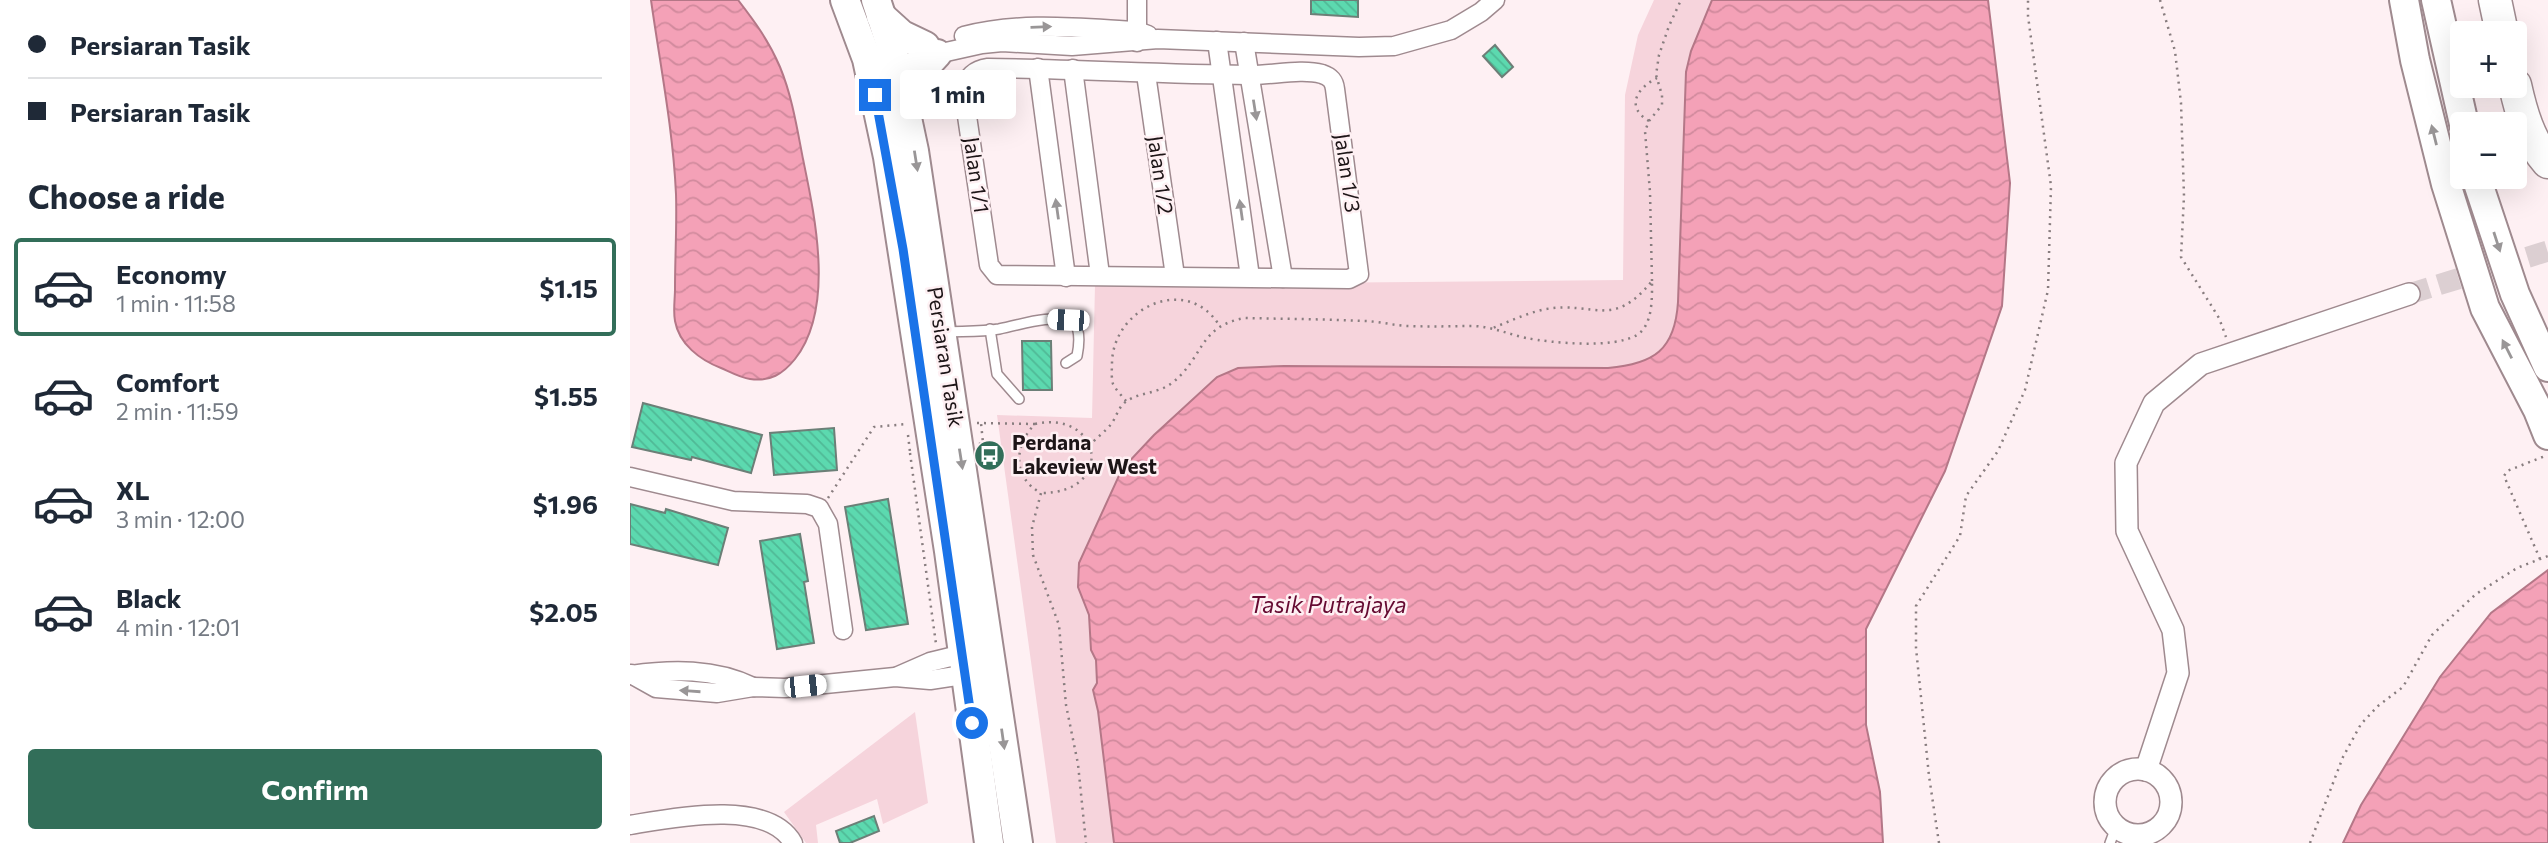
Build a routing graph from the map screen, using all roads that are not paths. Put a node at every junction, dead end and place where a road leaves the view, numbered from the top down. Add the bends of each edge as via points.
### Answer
1 (845, 0) edge
2 (1138, 0) edge
3 (1495, 0) edge
4 (2404, 0) edge
5 (2436, 0) edge
6 (2495, 0) edge
7 (878, 8) edge
8 (2499, 21) edge
9 (1137, 37) junction
10 (1217, 41) junction
11 (1244, 42) junction
12 (931, 50) junction
13 (882, 63) junction
14 (1038, 68) junction
15 (1073, 69) junction
16 (1146, 74) junction
17 (1222, 74) junction
18 (1249, 75) junction
19 (2518, 98) edge
20 (907, 110) junction
21 (2461, 112) edge
22 (2548, 162) edge
23 (2480, 189) edge
24 (1100, 275) junction
25 (1175, 276) junction
26 (1066, 277) junction
27 (1250, 277) junction
28 (1283, 278) junction
29 (2409, 294) tunnel mouth
30 (990, 330) junction
31 (942, 332) junction
32 (1066, 363) dead end
33 (2548, 367) edge
34 (1019, 400) dead end
35 (2543, 423) edge
36 (630, 478) edge
37 (842, 630) dead end
38 (992, 661) junction
39 (955, 663) junction
40 (631, 674) edge
41 (895, 677) junction
42 (2146, 770) junction
43 (630, 825) edge
44 (2113, 835) edge
45 (2144, 839) edge
46 (793, 843) edge
47 (989, 843) edge
48 (1018, 843) edge

1 - 13 main road, Persiaran Tasik
2 - 9 street
3 - 11 street via 1451,30 1394,46
35 -> 4 main road via 2485,307 2446,184 2414,61
5 - 21 main road
6 - 8 highway
7 - 12 main road via 902,35
7 - 13 main road, Persiaran Tasik
9 - 10 street
9 - 12 street via 1098,37 1051,26
10 - 11 street
10 - 17 street
11 - 18 street
12 - 13 street
12 - 20 main road
13 - 20 main road, Persiaran Tasik
13 - 39 main road, Persiaran Tasik via 890,170
14 - 15 street
26 -> 14 street
14 - 26 street, Jalan 1/1 via 980,69 963,89 992,271 1004,276
15 - 16 street
15 - 24 street
16 - 17 street
16 - 25 street, Jalan 1/2
17 - 18 street
27 -> 17 street
18 -> 28 street
18 - 28 street, Jalan 1/3 via 1319,73 1331,78 1335,89 1359,274 1349,279
19 - 22 highway via 2538,151
20 -> 31 main road, Persiaran Tasik
23 -> 33 main road via 2515,294
24 - 25 street
24 - 26 street
25 - 27 street
27 - 28 street
29 - 42 street via 2201,364 2154,403 2126,463 2127,531 2173,630 2178,673
30 - 31 lane
30 - 32 lane via 1034,319 1074,322 1077,356
30 - 34 lane via 997,374
31 -> 38 main road, Persiaran Tasik
36 - 37 street via 733,501 820,508 828,524
38 - 39 street
38 -> 48 main road, Persiaran Tasik
39 - 41 street
39 - 41 street via 930,680
39 - 47 main road, Persiaran Tasik
40 - 41 street via 656,688 717,693
42 - 44 street via 2125,772 2109,787 2105,797
42 - 45 street via 2165,782 2172,803 2164,823
43 - 46 street via 698,816 758,818 784,830
44 - 45 street

